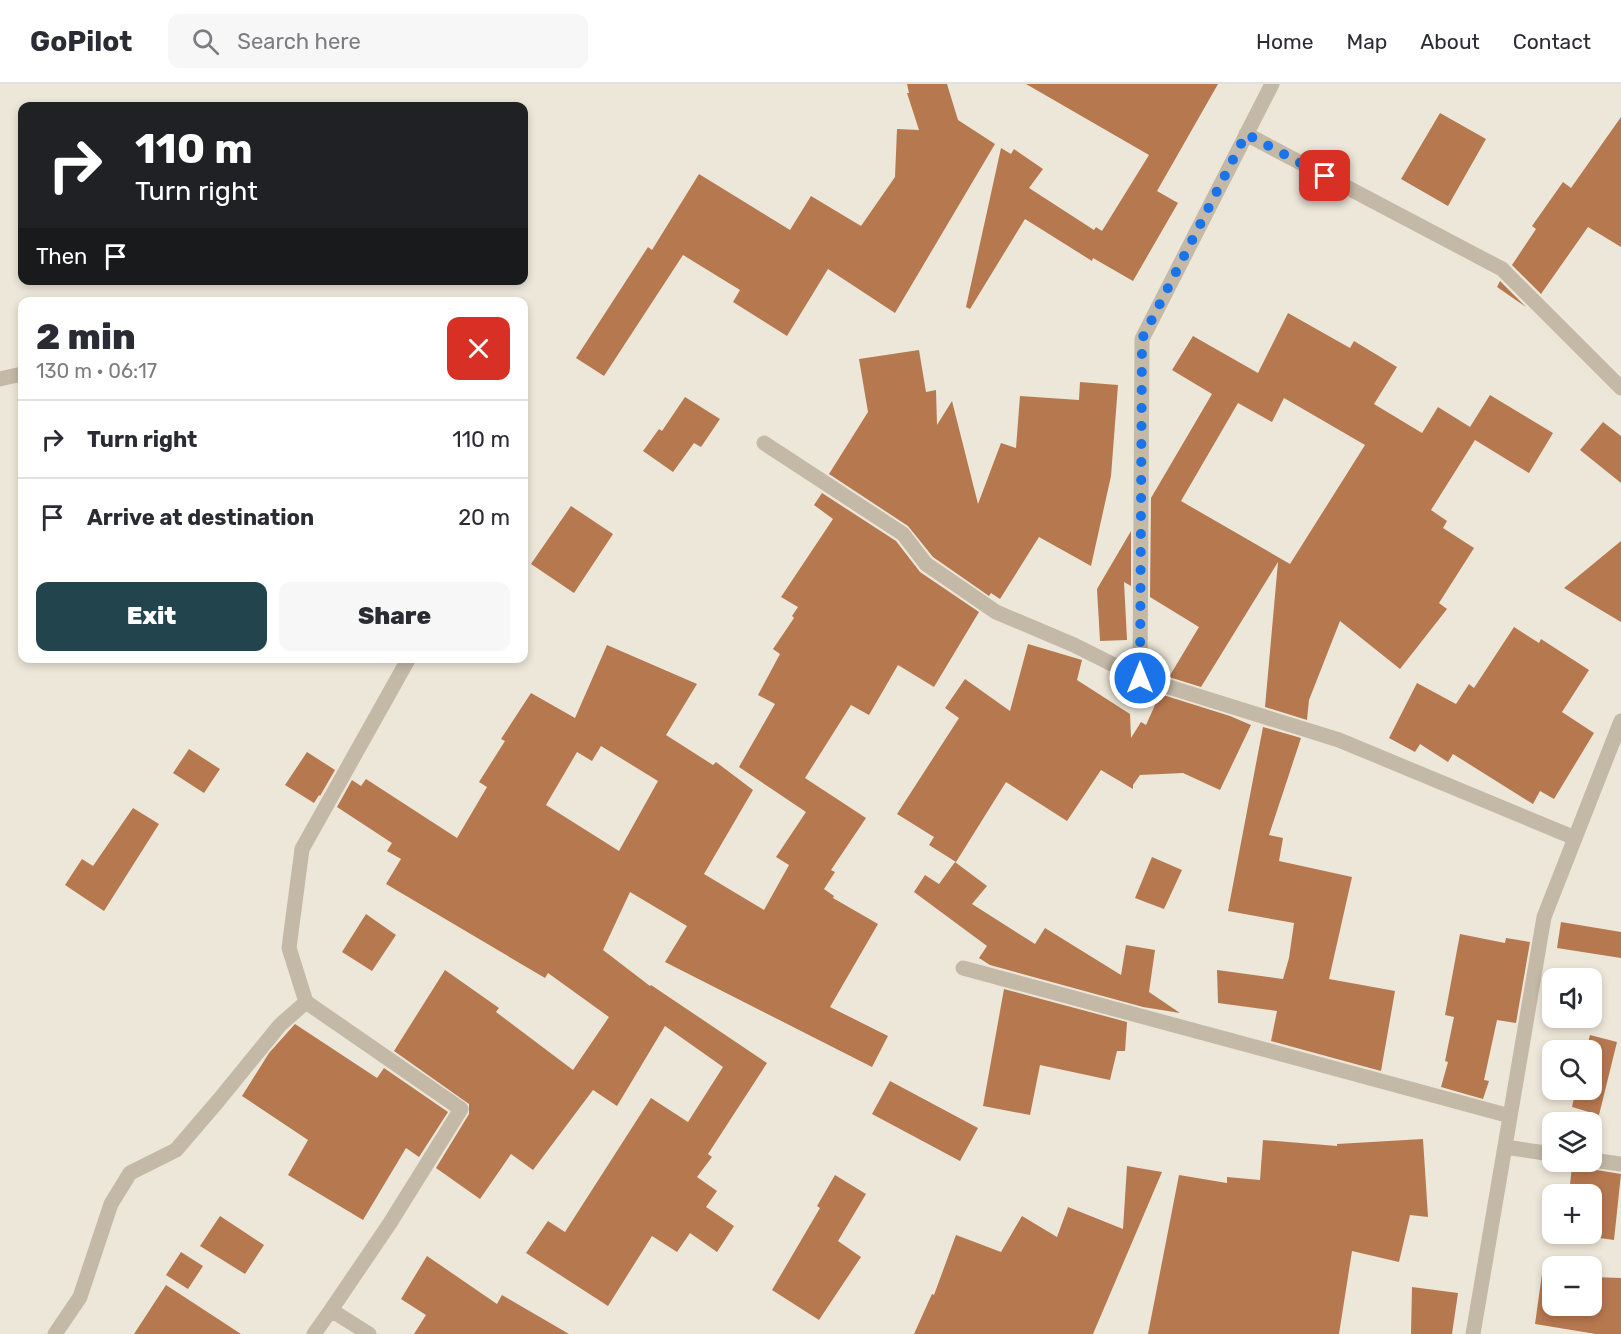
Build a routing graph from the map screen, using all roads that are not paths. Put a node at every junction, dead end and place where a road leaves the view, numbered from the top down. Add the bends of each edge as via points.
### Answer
1 (1272, 84) edge
2 (1246, 134) junction
3 (18, 375) edge
4 (0, 379) edge
5 (1621, 388) edge
6 (764, 443) dead end
7 (406, 663) edge
8 (1140, 678) junction
9 (1621, 721) edge
10 (1575, 838) junction
11 (963, 968) dead end
12 (306, 1002) junction
13 (1510, 1116) junction
14 (1505, 1147) junction
15 (1542, 1153) edge
16 (1602, 1161) edge
17 (1621, 1164) edge
18 (331, 1310) junction
19 (55, 1334) edge
20 (315, 1334) edge
21 (369, 1334) edge
22 (1473, 1334) edge

1 - 2 street
2 - 5 street via 1502,269
2 - 8 street via 1142,339
3 - 4 street
6 - 8 street via 903,534 926,564 996,612
7 - 12 street via 302,849 289,948
8 - 10 street via 1339,740
9 - 10 street
10 - 13 street via 1544,916
11 - 13 street
12 - 18 street via 461,1109
12 - 19 street via 280,1025 176,1150 130,1173 111,1204 80,1297
13 - 14 street
14 - 15 street
14 - 22 street
16 - 17 street
18 - 20 street
18 - 21 street

